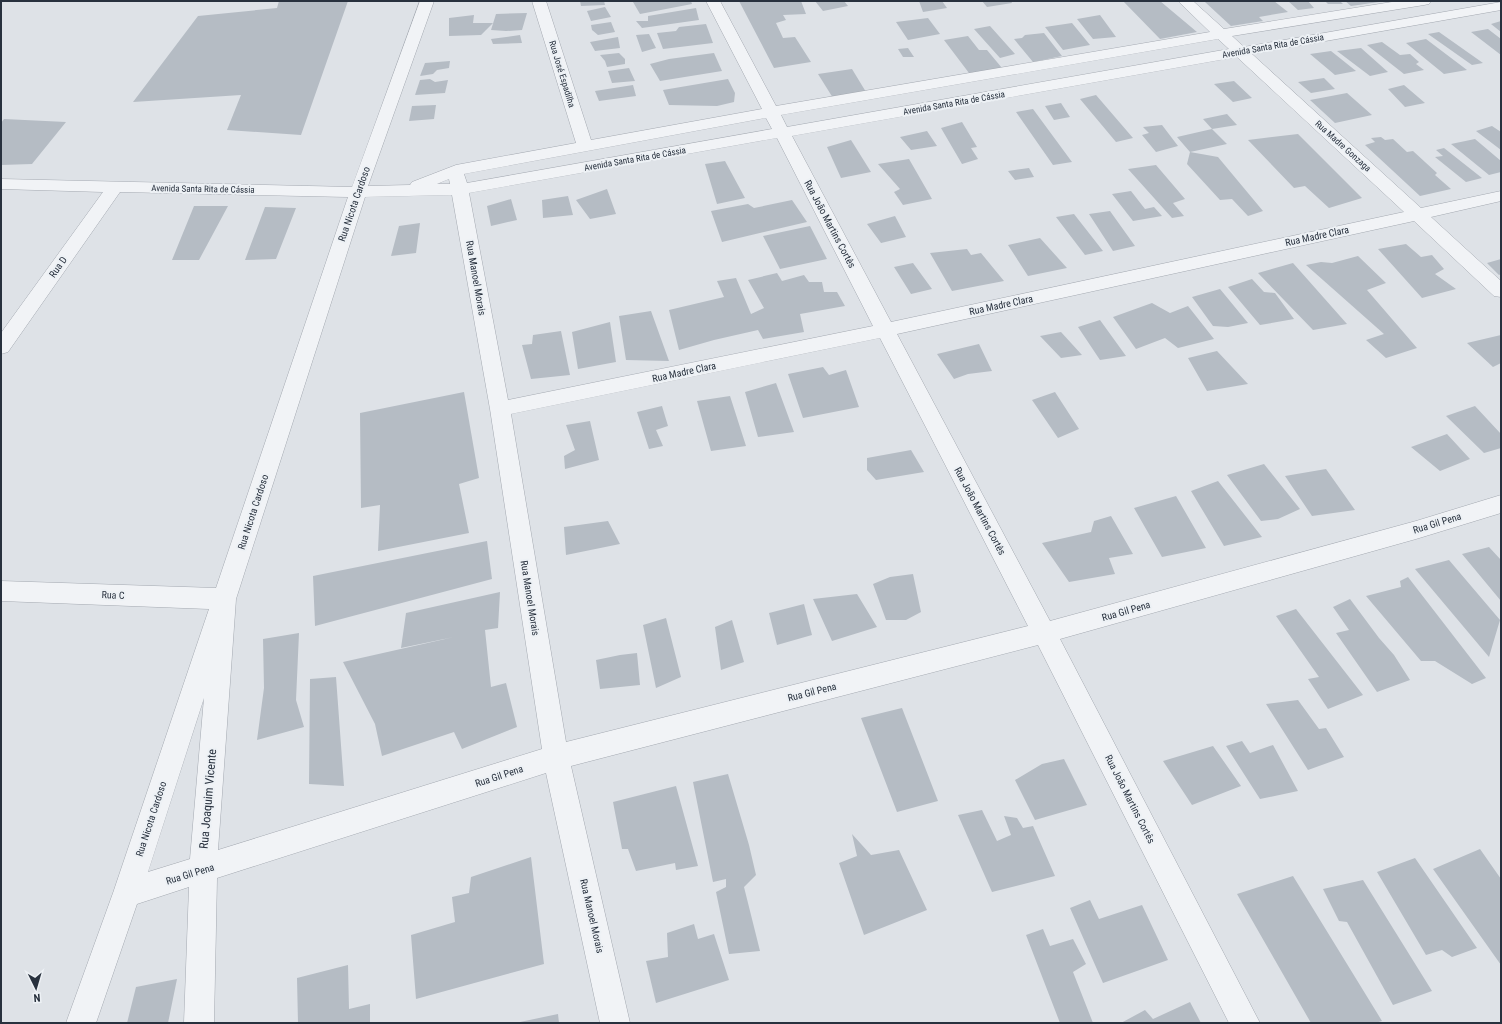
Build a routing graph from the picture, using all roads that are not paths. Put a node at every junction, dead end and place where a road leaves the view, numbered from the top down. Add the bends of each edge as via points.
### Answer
1 (427, 1) edge
2 (539, 1) edge
3 (713, 1) edge
4 (1185, 1) edge
5 (1424, 1) edge
6 (1501, 6) edge
7 (1221, 34) junction
8 (1240, 52) junction
9 (772, 112) junction
10 (782, 133) junction
11 (654, 134) junction
12 (585, 147) junction
13 (663, 154) junction
14 (458, 180) junction
15 (1, 184) edge
16 (115, 187) junction
17 (358, 192) junction
18 (1501, 196) edge
19 (1418, 214) junction
20 (1501, 291) edge
21 (886, 330) junction
22 (1, 347) edge
23 (500, 410) junction
24 (1501, 504) edge
25 (1, 591) edge
26 (224, 599) junction
27 (1044, 633) junction
28 (556, 757) junction
29 (203, 870) junction
30 (127, 893) junction
31 (81, 1023) edge
32 (199, 1023) edge
33 (615, 1023) edge
34 (1245, 1023) edge

1 - 17 street, Rua Nicota Cardoso
2 - 12 street, Rua José Espadilha
3 - 9 street, Rua João Martins Cortês
4 - 7 street, Rua Madre Gonzaga
5 - 7 street, Avenida Santa Rita de Cássia
6 - 8 street, Avenida Santa Rita de Cássia
7 - 8 street, Rua Madre Gonzaga
7 - 9 street, Avenida Santa Rita de Cássia
8 - 10 street, Avenida Santa Rita de Cássia
8 - 19 street, Rua Madre Gonzaga
9 - 10 street, Rua João Martins Cortês
9 - 11 street, Avenida Santa Rita de Cássia
10 - 13 street, Avenida Santa Rita de Cássia
10 - 21 street, Rua João Martins Cortês
11 - 12 street, Avenida Santa Rita de Cássia
11 - 13 street
12 - 14 street, Avenida Santa Rita de Cássia
13 - 14 street, Avenida Santa Rita de Cássia
14 - 17 street, Avenida Santa Rita de Cássia via 406,191
14 - 23 street, Rua Manoel Morais
15 - 16 street, Avenida Santa Rita de Cássia
16 - 17 street, Avenida Santa Rita de Cássia
16 - 22 street, Rua D
17 - 26 street, Rua Nicota Cardoso
18 - 19 street, Rua Madre Clara
19 - 20 street, Rua Madre Gonzaga
19 - 21 street, Rua Madre Clara
21 - 23 street, Rua Madre Clara
21 - 27 street, Rua João Martins Cortês
23 - 28 street, Rua Manoel Morais
24 - 27 street, Rua Gil Pena
25 - 26 street, Rua C
26 - 29 street, Rua Joaquim Vicente
26 - 30 street, Rua Nicota Cardoso
27 - 28 street, Rua Gil Pena
27 - 34 street, Rua João Martins Cortês
28 - 29 street, Rua Gil Pena
28 - 33 street, Rua Manoel Morais
29 - 30 street, Rua Gil Pena
29 - 32 street, Rua Joaquim Vicente
30 - 31 street, Rua Nicota Cardoso

